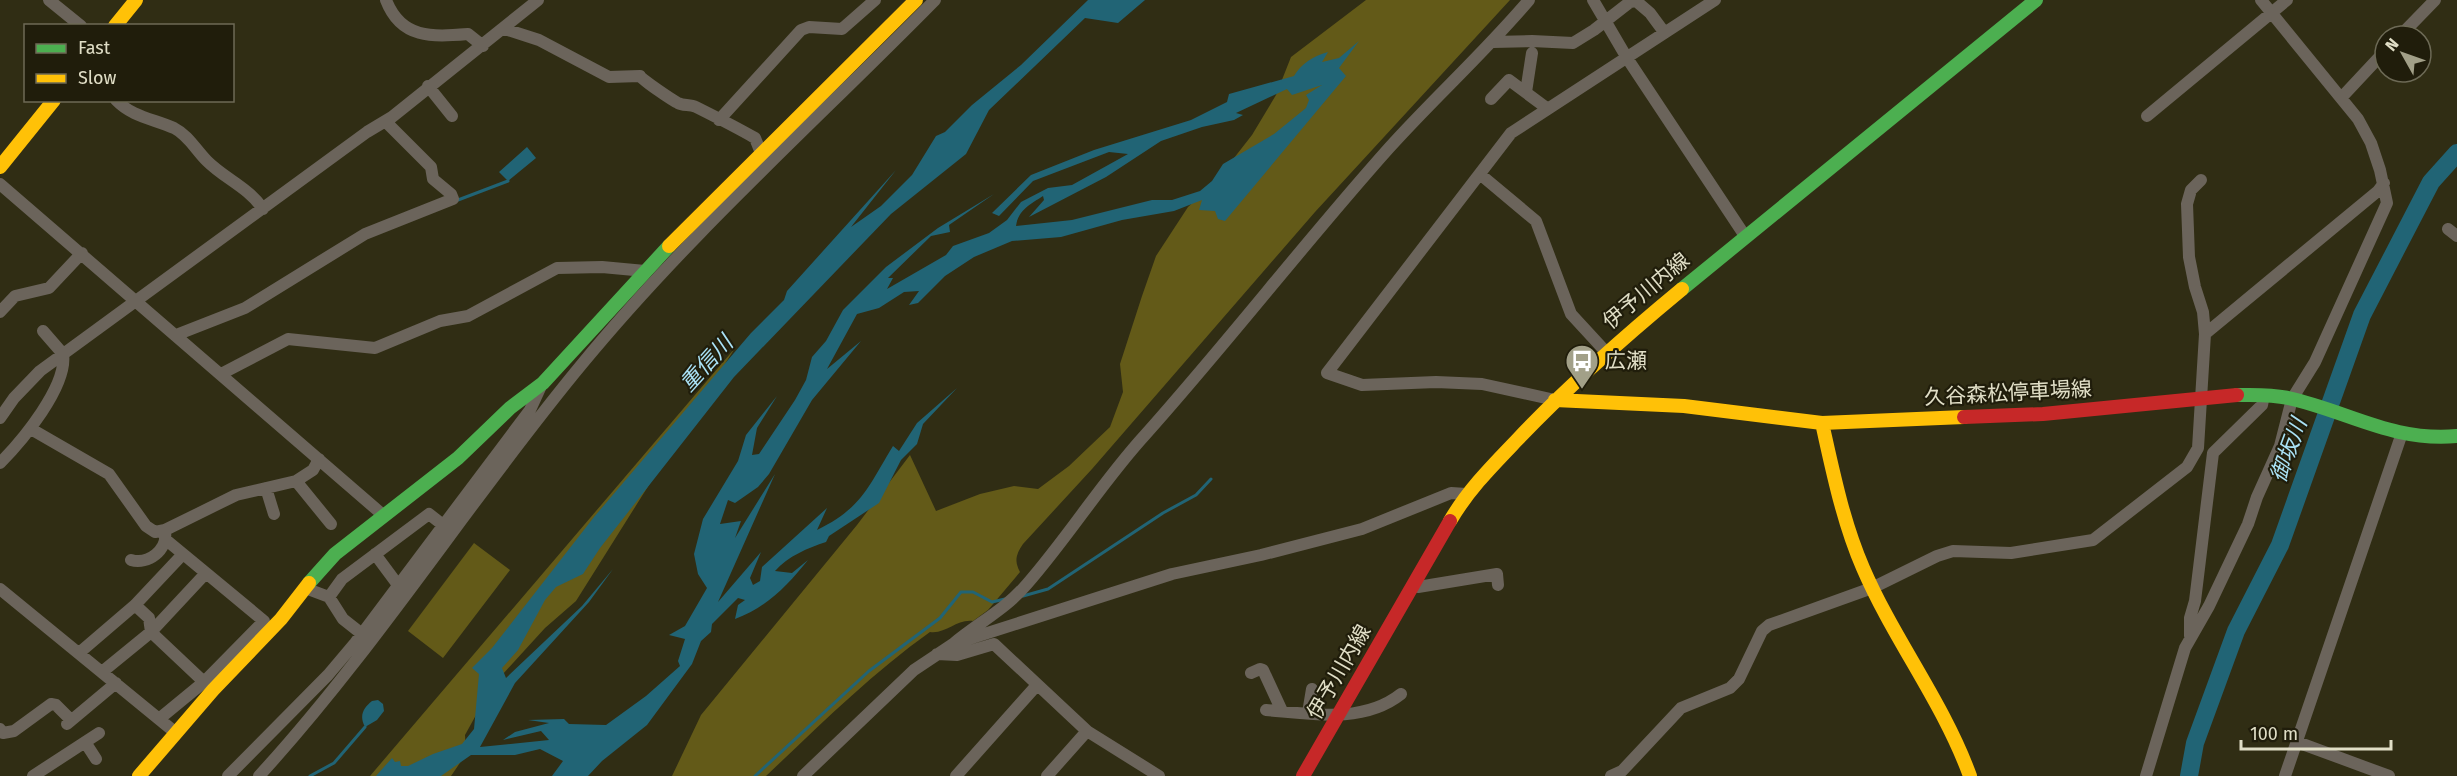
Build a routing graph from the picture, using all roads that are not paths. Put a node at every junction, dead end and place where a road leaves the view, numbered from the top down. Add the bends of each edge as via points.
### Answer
1 (49, 0) edge
2 (136, 0) edge
3 (386, 0) edge
4 (538, 0) edge
5 (875, 0) edge
6 (916, 0) edge
7 (935, 0) edge
8 (1529, 0) edge
9 (1593, 0) edge
10 (1715, 0) edge
11 (2036, 0) edge
12 (2261, 0) edge
13 (2287, 0) edge
14 (2435, 0) edge
15 (2272, 13) junction
16 (1604, 22) junction
17 (79, 24) edge
18 (117, 24) edge
19 (2412, 24) edge
20 (505, 29) junction
21 (1664, 32) junction
22 (1493, 42) junction
23 (483, 46) junction
24 (1532, 53) dead end
25 (1627, 58) junction
26 (2373, 64) edge
27 (428, 86) junction
28 (1526, 92) junction
29 (2342, 97) junction
30 (1491, 99) dead end
31 (52, 102) edge
32 (118, 102) edge
33 (1548, 109) junction
34 (452, 116) dead end
35 (2147, 116) dead end
36 (719, 120) junction
37 (385, 121) junction
38 (761, 153) junction
39 (0, 167) edge
40 (1480, 175) junction
41 (2201, 180) dead end
42 (2384, 183) junction
43 (0, 184) edge
44 (263, 209) junction
45 (1745, 236) junction
46 (82, 253) junction
47 (645, 271) junction
48 (136, 301) junction
49 (0, 312) edge
50 (43, 331) dead end
51 (2205, 334) junction
52 (176, 335) junction
53 (1606, 352) junction
54 (63, 354) junction
55 (584, 362) junction
56 (221, 374) junction
57 (543, 383) junction
58 (2264, 395) junction
59 (2199, 399) junction
60 (1555, 400) junction
61 (2296, 400) junction
62 (0, 418) edge
63 (1822, 423) junction
64 (31, 429) junction
65 (2401, 436) junction
66 (2457, 436) edge
67 (319, 459) junction
68 (0, 463) edge
69 (296, 481) junction
70 (266, 488) junction
71 (1466, 494) junction
72 (274, 514) dead end
73 (383, 515) junction
74 (331, 524) dead end
75 (443, 525) junction
76 (165, 535) junction
77 (183, 554) junction
78 (375, 554) junction
79 (131, 560) dead end
80 (206, 573) junction
81 (1414, 584) junction
82 (398, 585) junction
83 (1498, 585) dead end
84 (305, 588) junction
85 (1872, 588) junction
86 (2, 593) edge
87 (329, 597) junction
88 (135, 605) junction
89 (151, 632) junction
90 (362, 634) junction
91 (2190, 638) junction
92 (953, 644) junction
93 (79, 653) junction
94 (937, 654) junction
95 (102, 672) junction
96 (1251, 673) dead end
97 (204, 682) junction
98 (116, 683) junction
99 (1037, 686) junction
100 (1312, 689) dead end
101 (1401, 694) dead end
102 (1266, 710) dead end
103 (1282, 711) junction
104 (1308, 713) junction
105 (1339, 716) junction
106 (159, 719) junction
107 (0, 729) edge
108 (1087, 731) junction
109 (177, 733) junction
110 (99, 734) dead end
111 (85, 742) junction
112 (2297, 742) junction
113 (96, 759) dead end
114 (33, 776) edge
115 (139, 776) edge
116 (228, 776) edge
117 (259, 776) edge
118 (803, 776) edge
119 (956, 776) edge
120 (1047, 776) edge
121 (1159, 776) edge
122 (1303, 776) edge
123 (1611, 776) edge
124 (1970, 776) edge
125 (2146, 776) edge
126 (2285, 776) edge
127 (2389, 776) edge

1 - 17 street
2 - 18 main road
3 - 23 street via 392,15 404,26 431,38 468,34
4 - 20 street
5 - 36 street via 842,29 801,30
6 - 38 main road
7 - 55 street via 684,249
8 - 22 street
9 - 16 street
10 - 21 street
11 - 45 main road, 伊予川内線
12 - 15 street
13 - 15 street
14 - 19 street
15 - 29 street
15 - 35 street
16 - 21 street via 1636,1
16 - 22 street via 1572,43
16 - 25 street
20 - 23 street
20 - 36 street via 540,40 609,77 640,76 645,84 658,87 677,103 696,106
21 - 25 street
22 - 92 street via 1389,148 1113,471 1090,508 1026,586
23 - 27 street
24 - 28 street
25 - 33 street
25 - 45 street
26 - 29 street
27 - 34 street
27 - 37 street
28 - 30 street via 1509,80
28 - 33 street
29 - 42 street via 2371,143
31 - 39 main road
32 - 44 street via 128,111 176,129 206,160 250,192
33 - 40 street via 1511,133
36 - 38 street via 755,138
37 - 44 street
37 - 52 street via 430,167 433,179 453,199 365,234 245,308
38 - 47 main road
40 - 53 street via 1536,221 1571,314
40 - 60 street via 1327,374 1362,385 1482,384
41 - 51 street via 2190,190 2187,228 2189,258
42 - 51 street
42 - 61 street via 2387,204
43 - 46 street
44 - 48 street
45 - 53 main road, 伊予川内線
46 - 48 street
46 - 49 street via 49,288 15,296
47 - 56 street via 557,268 468,316 440,321 375,348 288,339
47 - 57 main road
48 - 52 street
48 - 54 street
50 - 54 street
51 - 59 street
52 - 56 street
53 - 60 main road, 伊予川内線
54 - 62 street via 27,383
54 - 64 street via 63,370
55 - 57 street
55 - 117 street via 342,679
56 - 67 street
57 - 73 main road via 510,408 458,458
57 - 75 street via 530,410
58 - 59 main road, 久谷森松停車場線
58 - 61 main road, 久谷森松停車場線
58 - 91 street via 2262,405 2213,453
59 - 63 main road, 久谷森松停車場線 via 2043,414
59 - 85 street via 2198,448 2194,458 2103,535 2075,545 2011,553 1953,551
60 - 63 main road, 久谷森松停車場線 via 1684,406
60 - 71 main road, 伊予川内線
61 - 65 main road, 久谷森松停車場線
61 - 91 street via 2248,524
63 - 85 main road via 1841,503
64 - 68 street
64 - 76 street via 109,474 146,525
65 - 66 main road, 久谷森松停車場線
65 - 112 street
67 - 69 street via 312,470
67 - 73 street
69 - 70 street
69 - 74 street
70 - 72 street
70 - 76 street via 236,495
71 - 81 main road, 伊予川内線
71 - 92 street via 1451,493 1362,529 1172,574
73 - 84 main road via 345,544
75 - 78 street via 429,514
75 - 82 street
76 - 77 street
76 - 79 street via 151,558
77 - 80 street
77 - 88 street
78 - 82 street
78 - 87 street via 342,579
80 - 89 street
80 - 97 street via 264,621
81 - 83 street via 1418,587 1497,574
81 - 105 main road, 伊予川内線
82 - 90 street
84 - 87 street
84 - 109 main road
85 - 123 street via 1769,625 1730,688 1681,708 1622,771
85 - 124 main road via 1944,713
86 - 93 street
87 - 90 street via 343,619
88 - 89 street via 149,618
88 - 93 street
89 - 95 street
89 - 97 street
90 - 116 street via 328,675
91 - 125 street via 2167,700
92 - 94 street
93 - 95 street
94 - 99 street via 957,655 994,644
94 - 118 street via 895,687
95 - 98 street
96 - 103 street via 1263,670
97 - 106 street
98 - 106 street
98 - 107 street via 68,722 51,704 14,731 3,733
99 - 108 street
99 - 119 street
100 - 104 street
101 - 105 street via 1389,702
102 - 103 street
103 - 104 street
104 - 105 street
105 - 122 main road, 伊予川内線
106 - 109 street
108 - 120 street
108 - 121 street
109 - 115 main road
110 - 111 street
111 - 113 street
111 - 114 street
112 - 126 street
112 - 127 street

